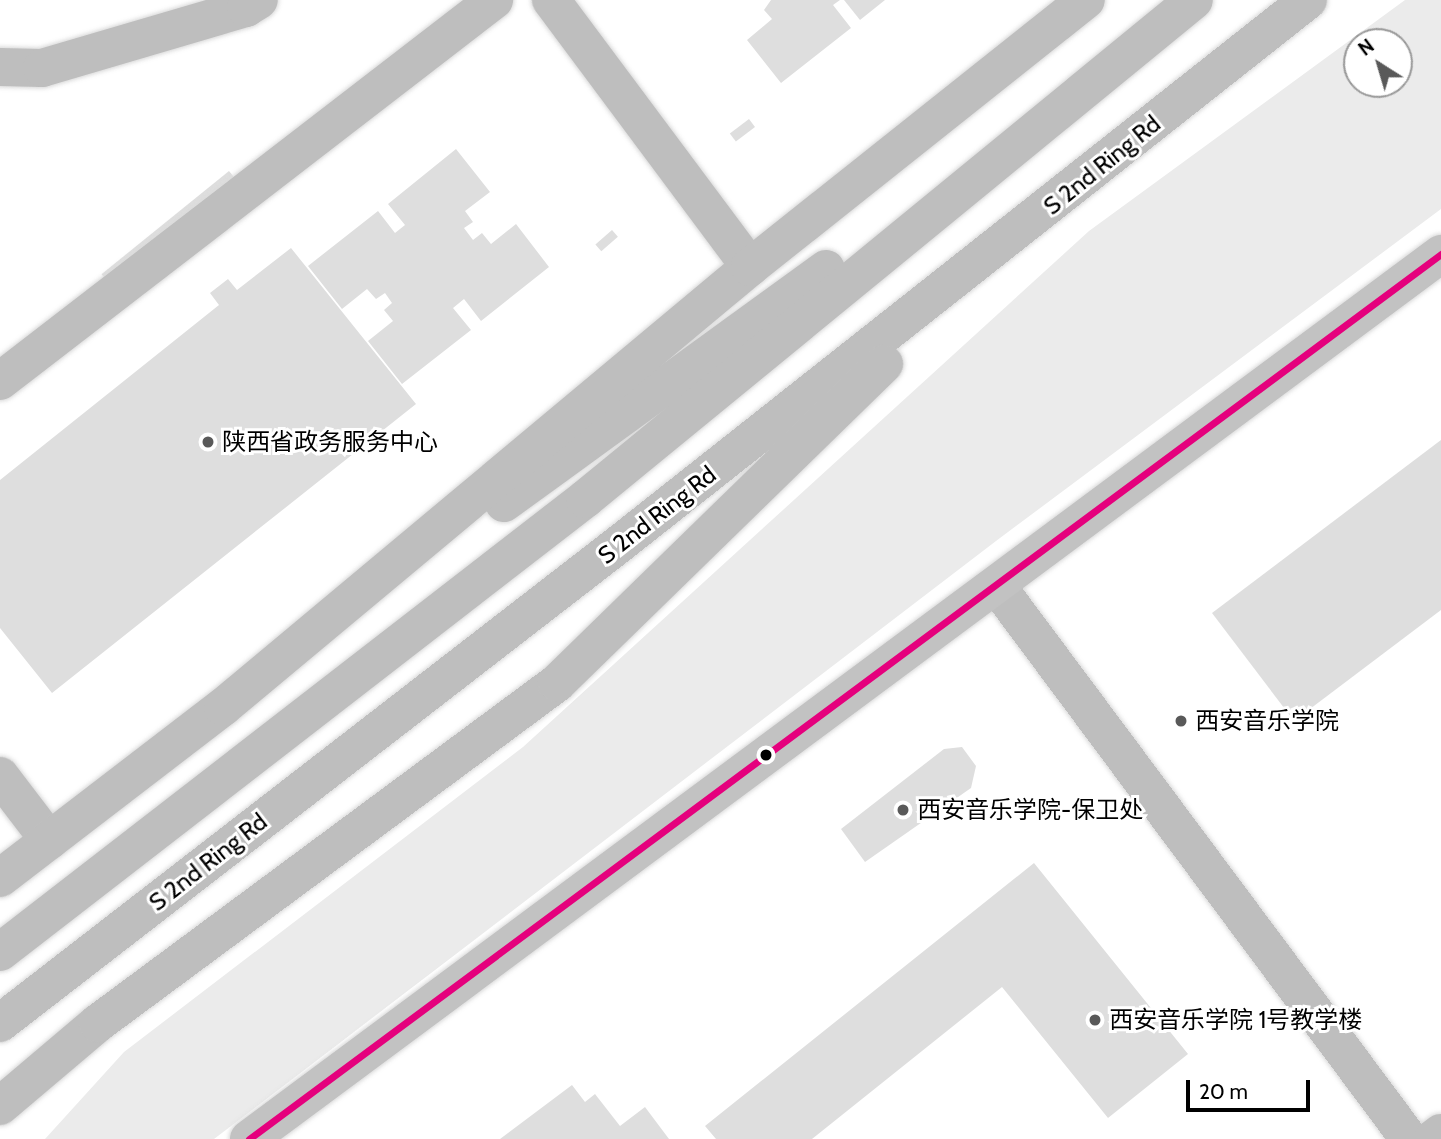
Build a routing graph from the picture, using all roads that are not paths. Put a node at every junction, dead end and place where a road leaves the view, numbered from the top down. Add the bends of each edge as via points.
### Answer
1 (259, 0) edge
2 (494, 0) edge
3 (551, 0) edge
4 (1086, 0) edge
5 (1194, 0) edge
6 (1308, 0) edge
7 (1131, 48) junction
8 (0, 67) edge
9 (1027, 226) junction
10 (1441, 254) edge
11 (750, 267) junction
12 (0, 381) edge
13 (998, 586) junction
14 (223, 707) junction
15 (0, 776) edge
16 (49, 840) junction
17 (0, 878) edge
18 (0, 952) edge
19 (0, 1023) edge
20 (0, 1106) edge
21 (1441, 1133) edge
22 (249, 1139) edge
23 (1409, 1139) edge
24 (1433, 1139) edge

1 - 8 main road via 246,8 42,68
2 - 12 main road
3 - 11 main road
4 - 11 main road
5 - 7 main road
6 - 9 main road, S 2nd Ring Rd
7 - 14 main road
7 - 18 main road via 585,499
9 - 19 main road, S 2nd Ring Rd
9 - 20 main road via 557,683 98,1023
10 - 13 main road
11 - 14 main road
13 - 22 main road
13 - 23 main road
14 - 16 main road
15 - 16 main road
16 - 17 main road
21 - 24 main road

